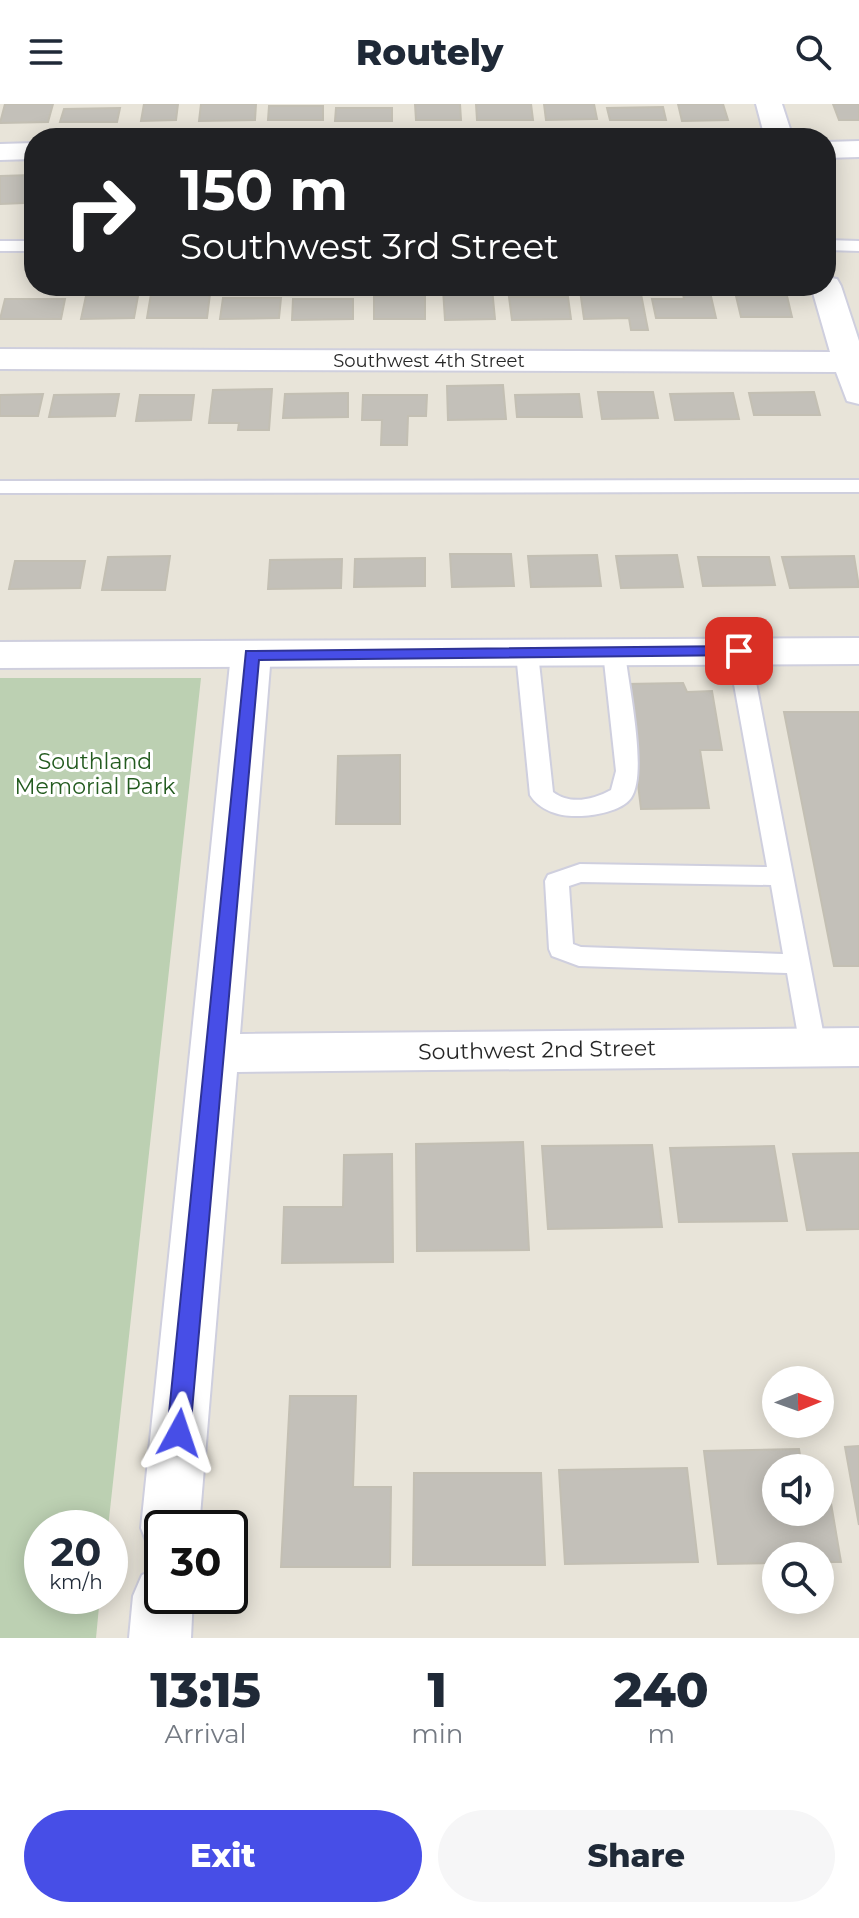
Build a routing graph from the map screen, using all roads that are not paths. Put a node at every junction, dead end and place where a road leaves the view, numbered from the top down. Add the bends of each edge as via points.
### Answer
1 (769, 104) edge
2 (776, 128) edge
3 (859, 149) edge
4 (836, 150) edge
5 (24, 151) edge
6 (0, 152) edge
7 (836, 245) edge
8 (0, 246) edge
9 (24, 246) edge
10 (859, 246) edge
11 (830, 296) edge
12 (0, 359) edge
13 (854, 362) edge
14 (859, 394) edge
15 (859, 486) edge
16 (0, 487) edge
17 (739, 651) junction
18 (859, 651) edge
19 (614, 652) junction
20 (527, 653) junction
21 (251, 654) junction
22 (0, 655) edge
23 (780, 876) junction
24 (797, 964) junction
25 (813, 1047) junction
26 (859, 1047) edge
27 (214, 1053) junction
28 (172, 1510) edge
29 (162, 1614) edge
30 (160, 1638) edge

1 - 2 street
3 - 4 street
5 - 6 street
7 - 10 lane
8 - 9 lane
11 - 13 street
12 - 13 street, Southwest 4th Street
13 - 14 street
15 - 16 lane
17 - 18 street
17 - 19 street
17 - 23 lane
19 - 20 street
19 - 20 lane via 627,771 621,795 606,804 573,808 552,805 542,795
20 - 21 street
21 - 22 street
21 - 27 street
23 - 24 lane
23 - 24 lane via 580,873 557,881 561,949 579,956
24 - 25 lane
25 - 26 street, Southwest 2nd Street
25 - 27 street, Southwest 2nd Street
27 - 28 street
29 - 30 street

